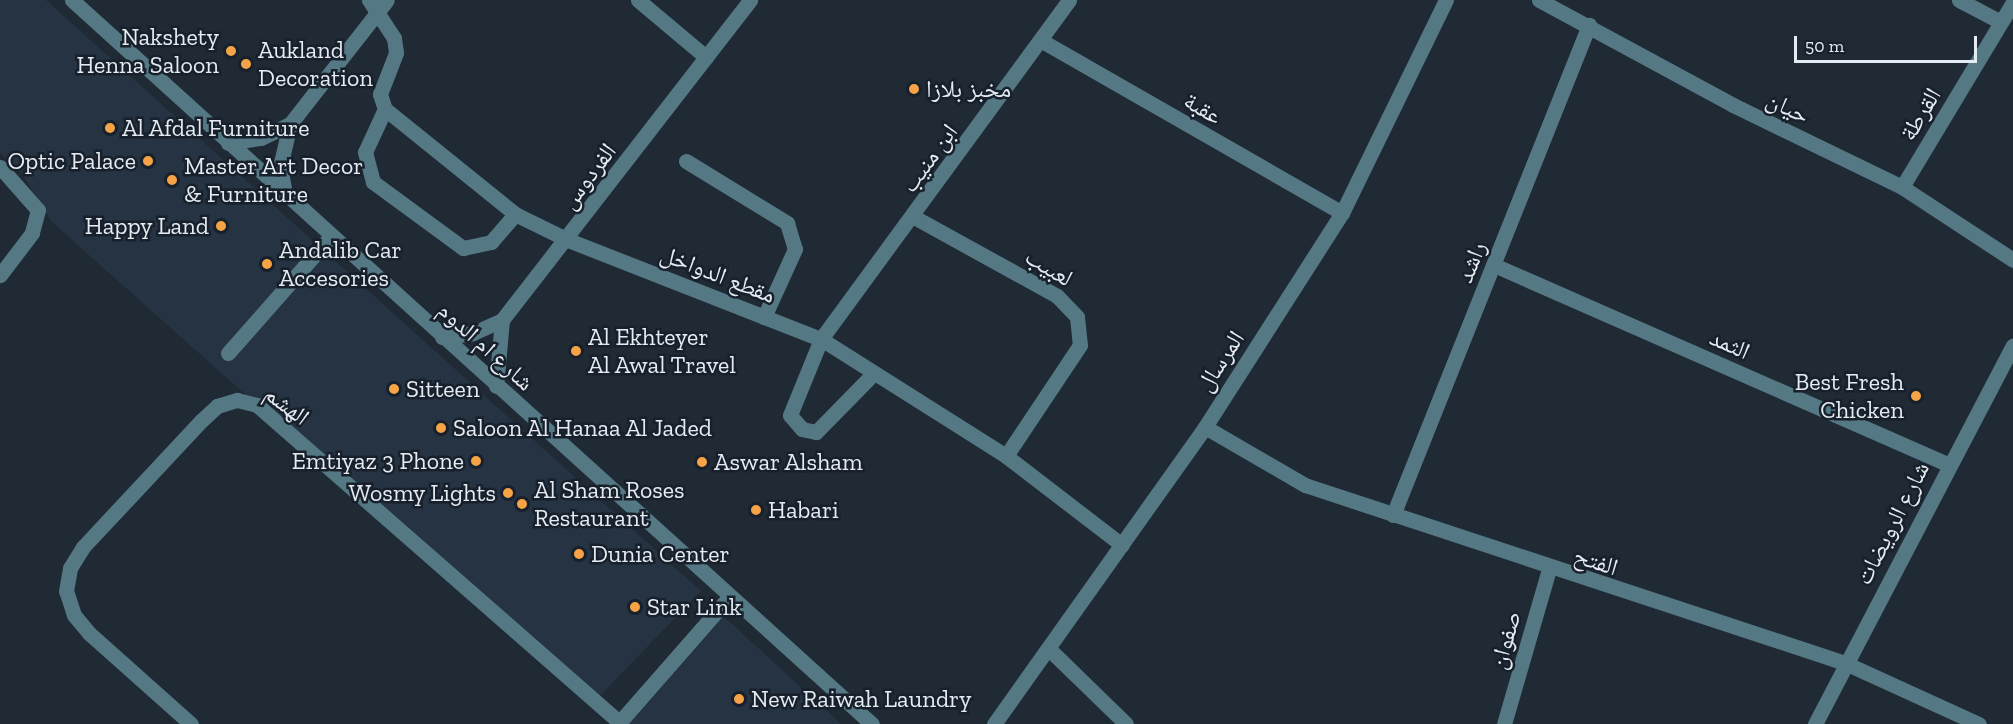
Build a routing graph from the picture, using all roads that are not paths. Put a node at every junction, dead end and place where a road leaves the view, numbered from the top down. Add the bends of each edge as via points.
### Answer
1 (72, 0) edge
2 (638, 0) edge
3 (750, 0) edge
4 (1069, 0) edge
5 (1446, 0) edge
6 (1539, 0) edge
7 (1959, 0) edge
8 (2013, 2) edge
9 (378, 3) edge
10 (2001, 22) junction
11 (1589, 25) junction
12 (1042, 41) junction
13 (706, 57) junction
14 (385, 109) junction
15 (290, 124) junction
16 (228, 142) junction
17 (686, 161) dead end
18 (0, 167) edge
19 (1902, 187) junction
20 (285, 194) junction
21 (1342, 213) junction
22 (515, 214) junction
23 (914, 217) junction
24 (331, 236) junction
25 (568, 240) junction
26 (2013, 260) edge
27 (1494, 266) junction
28 (0, 275) edge
29 (764, 317) junction
30 (502, 320) junction
31 (442, 337) junction
32 (821, 339) junction
33 (2013, 346) edge
34 (228, 353) dead end
35 (874, 373) junction
36 (496, 386) junction
37 (1205, 427) junction
38 (1006, 456) junction
39 (1948, 464) junction
40 (1393, 515) junction
41 (1122, 545) junction
42 (1549, 569) junction
43 (730, 596) junction
44 (1050, 650) junction
45 (1845, 663) junction
46 (618, 723) edge
47 (191, 724) edge
48 (872, 724) edge
49 (994, 724) edge
50 (1126, 724) edge
51 (1504, 724) edge
52 (1815, 724) edge
53 (1979, 724) edge

1 - 16 street, شارع ام الدوم
2 - 13 street
3 - 13 street, الفردوس
4 - 12 street, ابن منيب
5 - 21 street, المرسال
6 - 11 street, حيان
7 - 10 street
8 - 10 street, القرطة
9 - 14 street via 396,53 382,81
9 - 15 street
10 - 19 street, القرطة
11 - 19 street, حيان via 1733,105
11 - 27 street, راشد
12 - 21 street, عقبة
12 - 23 street, ابن منيب
13 - 25 street, الفردوس
14 - 22 street, مقطع الدواخل
14 - 22 street via 364,152 373,182 464,248 491,242
15 - 16 street via 261,138
15 - 20 street via 280,167
16 - 20 street, شارع ام الدوم
17 - 29 street via 788,223 795,249
18 - 28 street via 38,210 32,233
19 - 26 street, حيان
20 - 24 street, شارع ام الدوم
21 - 37 street, المرسال
22 - 25 street, مقطع الدواخل
23 - 32 street, ابن منيب
23 - 38 street, لعبيب via 1057,296 1077,316 1080,345
24 - 31 street, شارع ام الدوم
24 - 34 street
25 - 29 street, مقطع الدواخل
25 - 30 street, الفردوس
27 - 39 street, الثمد
27 - 40 street, راشد
29 - 32 street, مقطع الدواخل
30 - 31 street, الفردوس via 473,333
30 - 36 street
31 - 36 street, شارع ام الدوم
32 - 35 street, مقطع الدواخل
32 - 35 street, ابن منيب via 789,409 802,429 823,428
33 - 39 street, شارع الرويضات
35 - 38 street, مقطع الدواخل
36 - 43 street, شارع ام الدوم
37 - 40 street, الفتح via 1305,485
37 - 41 street, المرسال
38 - 41 street, مقطع الدواخل
39 - 45 street, شارع الرويضات
40 - 42 street, الفتح
41 - 44 street, المرسال
42 - 45 street, الفتح
42 - 51 street, صفوان
43 - 46 street, الهشم
43 - 48 street, شارع ام الدوم
44 - 49 street, المرسال
44 - 50 street
45 - 52 street, شارع الرويضات
45 - 53 street, الفتح
46 - 47 street, الهشم via 257,405 237,400 217,406 202,420 70,568 66,591 74,615

